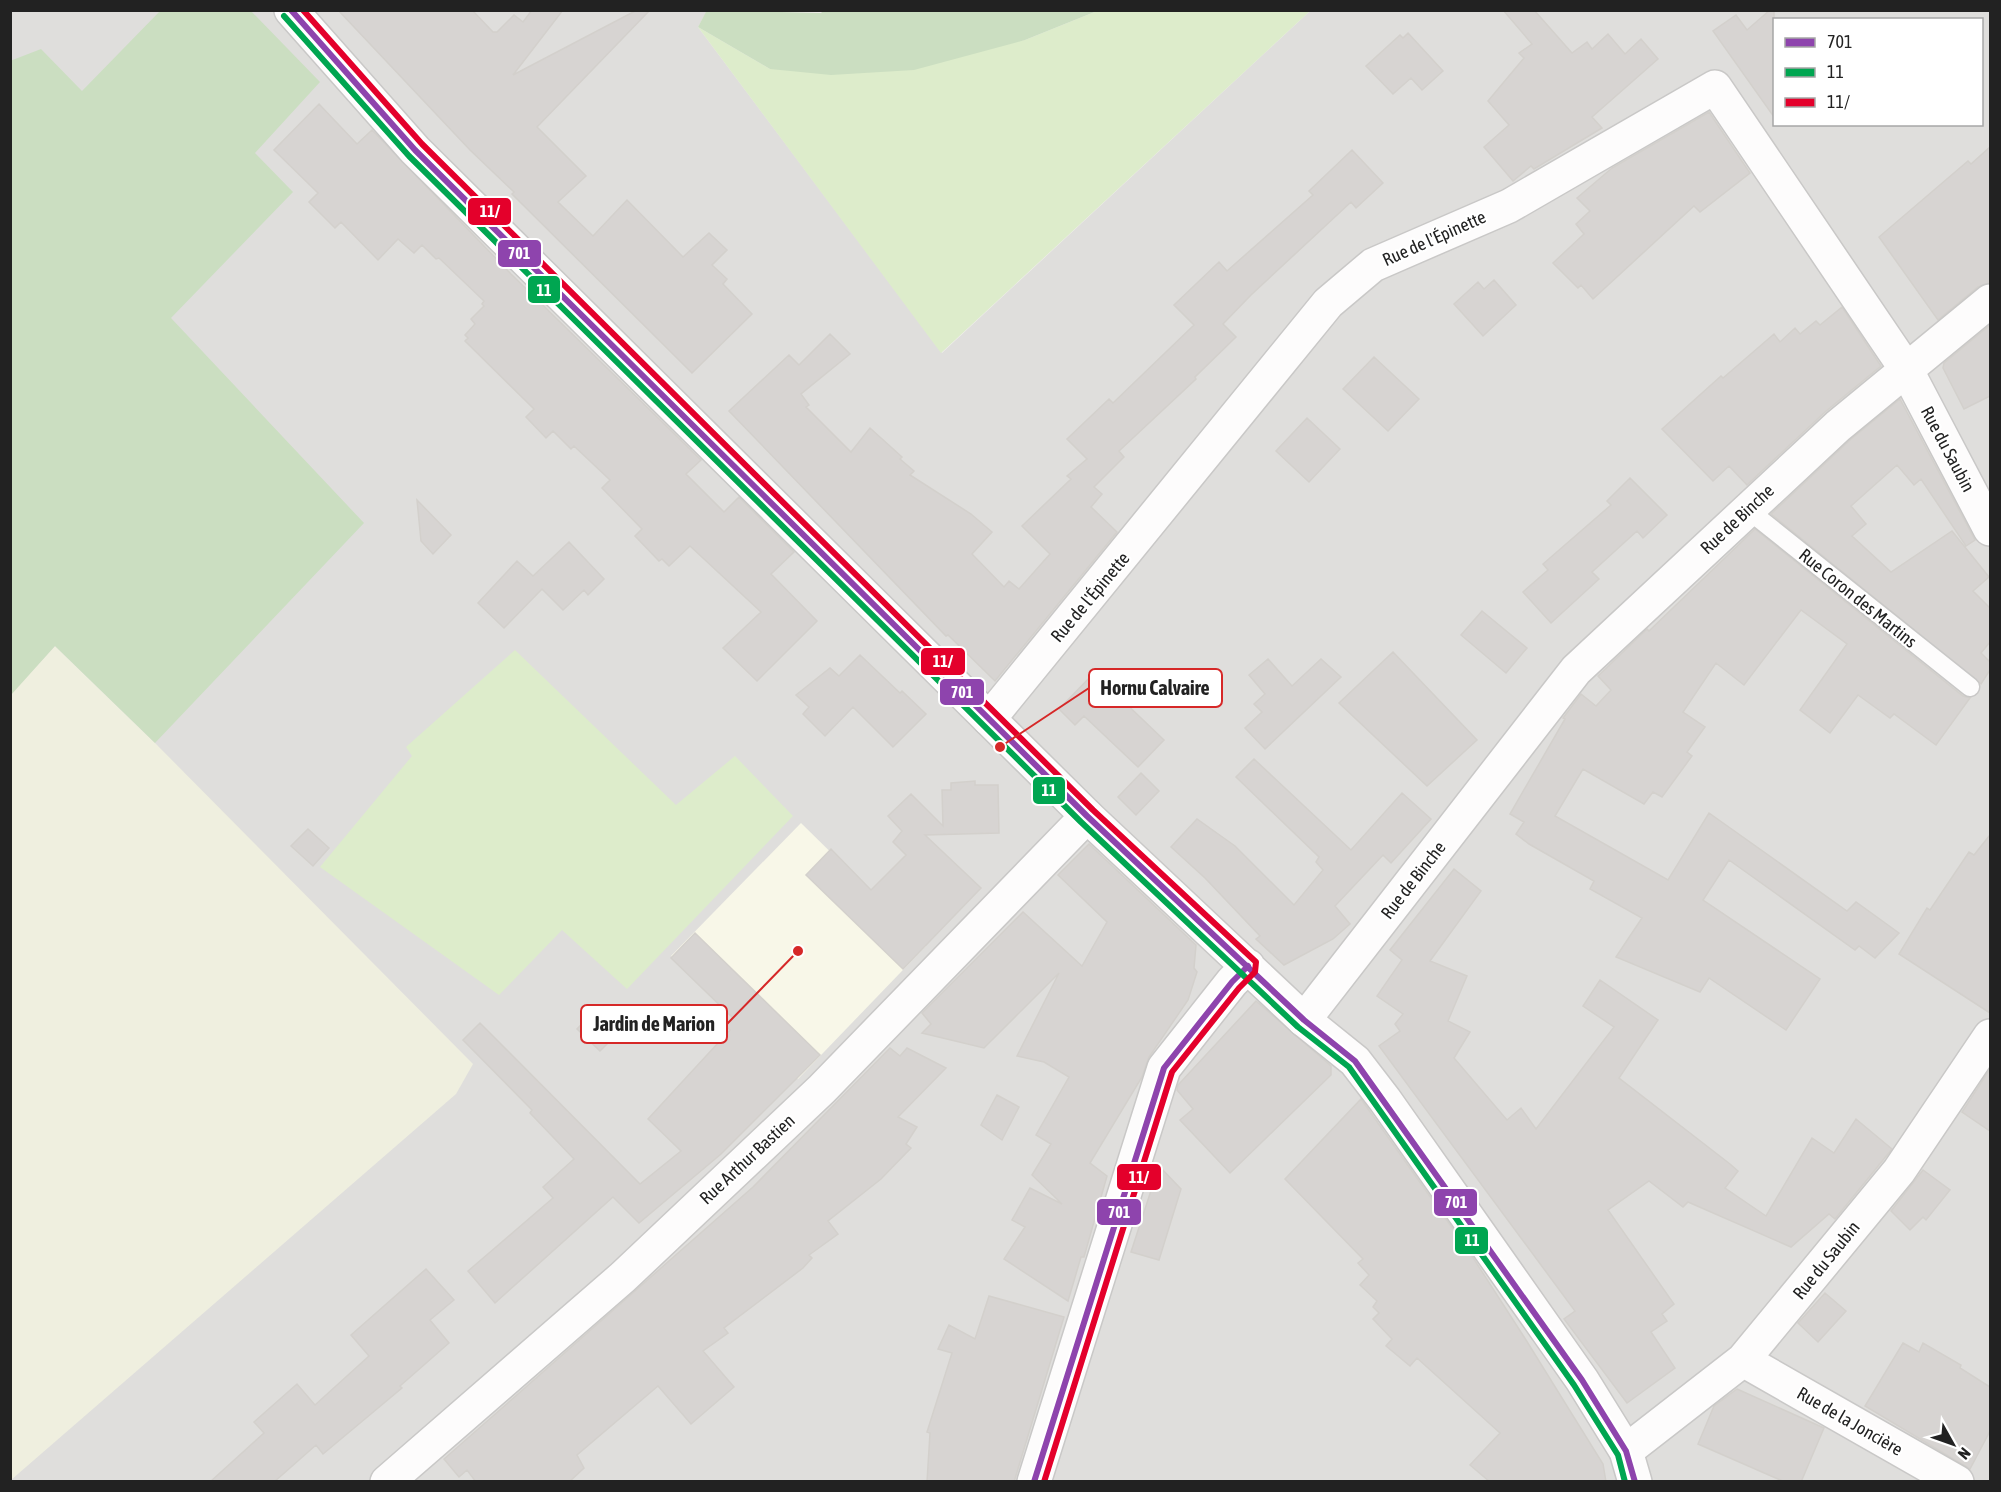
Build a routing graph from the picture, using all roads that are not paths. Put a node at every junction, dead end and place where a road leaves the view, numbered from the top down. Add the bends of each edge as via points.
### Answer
1 (291, 10) edge
2 (1990, 301) edge
3 (1906, 369) junction
4 (1747, 509) junction
5 (1990, 529) edge
6 (1970, 687) dead end
7 (989, 718) junction
8 (1088, 816) junction
9 (1248, 966) junction
10 (1304, 1020) junction
11 (1990, 1036) edge
12 (1743, 1360) junction
13 (1630, 1466) edge
14 (387, 1482) edge
15 (1034, 1482) edge
16 (1957, 1482) edge

1 - 7 street via 415,150
2 - 3 street, Rue de Binche
3 - 4 street, Rue de Binche
3 - 5 street, Rue du Saubin
3 - 7 street, Rue de l'Épinette via 1715,87 1509,206 1373,265 1328,303
4 - 6 lane, Rue Coron des Martins
4 - 10 street, Rue de Binche via 1576,670
7 - 8 street
8 - 9 street
8 - 14 street, Rue Arthur Bastien via 822,1089 622,1277
9 - 10 street
9 - 15 street via 1164,1068
10 - 13 street via 1355,1062 1385,1100 1582,1380
11 - 12 street, Rue du Saubin via 1899,1171
12 - 13 street, Rue du Saubin
12 - 16 street, Rue de la Joncière

